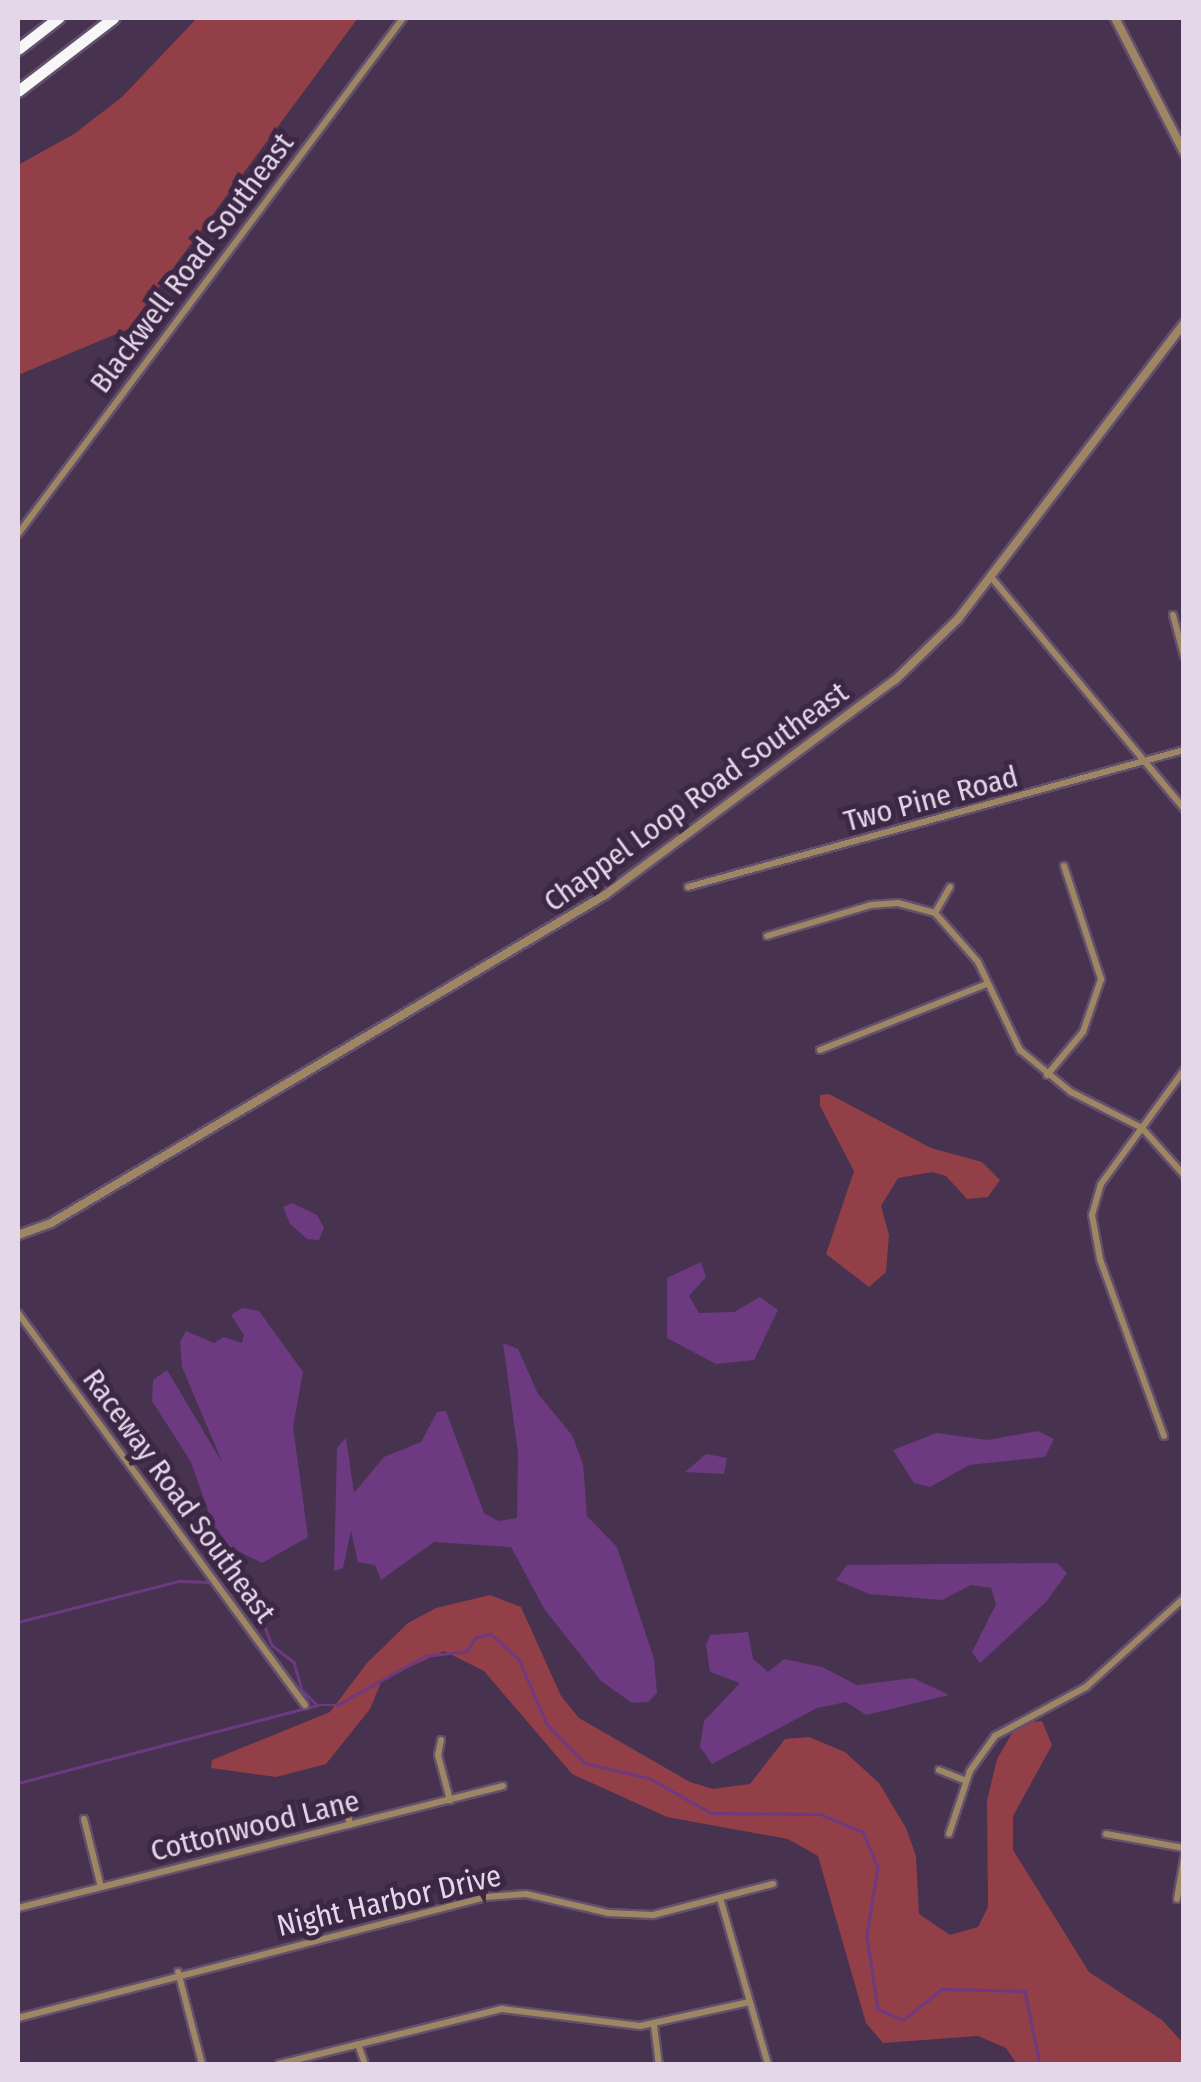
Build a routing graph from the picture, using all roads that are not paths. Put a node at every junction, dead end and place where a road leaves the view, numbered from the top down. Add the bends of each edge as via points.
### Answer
1 (58, 18) edge
2 (113, 18) edge
3 (402, 18) edge
4 (1115, 18) edge
5 (18, 49) edge
6 (18, 91) edge
7 (1184, 152) edge
8 (1184, 323) edge
9 (18, 534) edge
10 (991, 577) junction
11 (1173, 614) dead end
12 (1184, 656) edge
13 (1184, 750) edge
14 (1150, 764) junction
15 (1184, 809) edge
16 (1064, 866) dead end
17 (688, 887) dead end
18 (950, 888) dead end
19 (935, 913) junction
20 (767, 936) dead end
21 (986, 984) junction
22 (820, 1050) dead end
23 (1184, 1070) edge
24 (1047, 1076) junction
25 (1142, 1128) junction
26 (1184, 1175) edge
27 (18, 1235) edge
28 (18, 1313) edge
29 (1164, 1436) dead end
30 (1184, 1598) edge
31 (305, 1706) dead end
32 (441, 1740) dead end
33 (939, 1770) dead end
34 (966, 1781) junction
35 (503, 1786) dead end
36 (450, 1800) junction
37 (348, 1815) dead end
38 (84, 1820) dead end
39 (350, 1825) junction
40 (949, 1834) dead end
41 (1106, 1834) dead end
42 (1184, 1848) edge
43 (1184, 1858) edge
44 (772, 1884) dead end
45 (101, 1888) junction
46 (720, 1898) junction
47 (1176, 1899) dead end
48 (18, 1908) edge
49 (178, 1972) junction
50 (749, 2002) junction
51 (18, 2018) edge
52 (654, 2025) junction
53 (358, 2044) junction
54 (202, 2064) edge
55 (278, 2064) edge
56 (365, 2064) edge
57 (660, 2064) edge
58 (768, 2064) edge

1 - 5 highway
2 - 6 highway
3 - 9 street, Blackwell Road Southeast
4 - 7 street
8 - 10 street, Chappel Loop Road Southeast
10 - 14 street
10 - 27 street, Chappel Loop Road Southeast via 906,671 604,896 51,1224
11 - 12 street
13 - 14 street, Two Pine Road
14 - 15 street
14 - 17 street, Two Pine Road
16 - 24 street via 1101,978 1083,1032
18 - 19 street
19 - 20 street via 871,906
19 - 21 street via 957,931
21 - 22 street
21 - 24 street via 1020,1050
23 - 25 street
24 - 25 street
25 - 26 street
25 - 29 street via 1101,1184 1092,1230
28 - 31 street, Raceway Road Southeast
30 - 34 street via 1086,1687 994,1736
32 - 36 street via 438,1754
33 - 34 street
34 - 40 street
35 - 36 street, Cottonwood Lane
36 - 39 street, Cottonwood Lane
37 - 39 street
38 - 45 street
39 - 45 street, Cottonwood Lane
41 - 42 street
43 - 47 street
44 - 46 street, Night Harbor Drive
45 - 48 street, Cottonwood Lane
46 - 49 street, Night Harbor Drive via 635,1916 499,1894
46 - 50 street
49 - 51 street, Night Harbor Drive
49 - 54 street
50 - 52 street
50 - 58 street
52 - 53 street via 599,2025 502,2009
52 - 57 street
53 - 55 street
53 - 56 street

